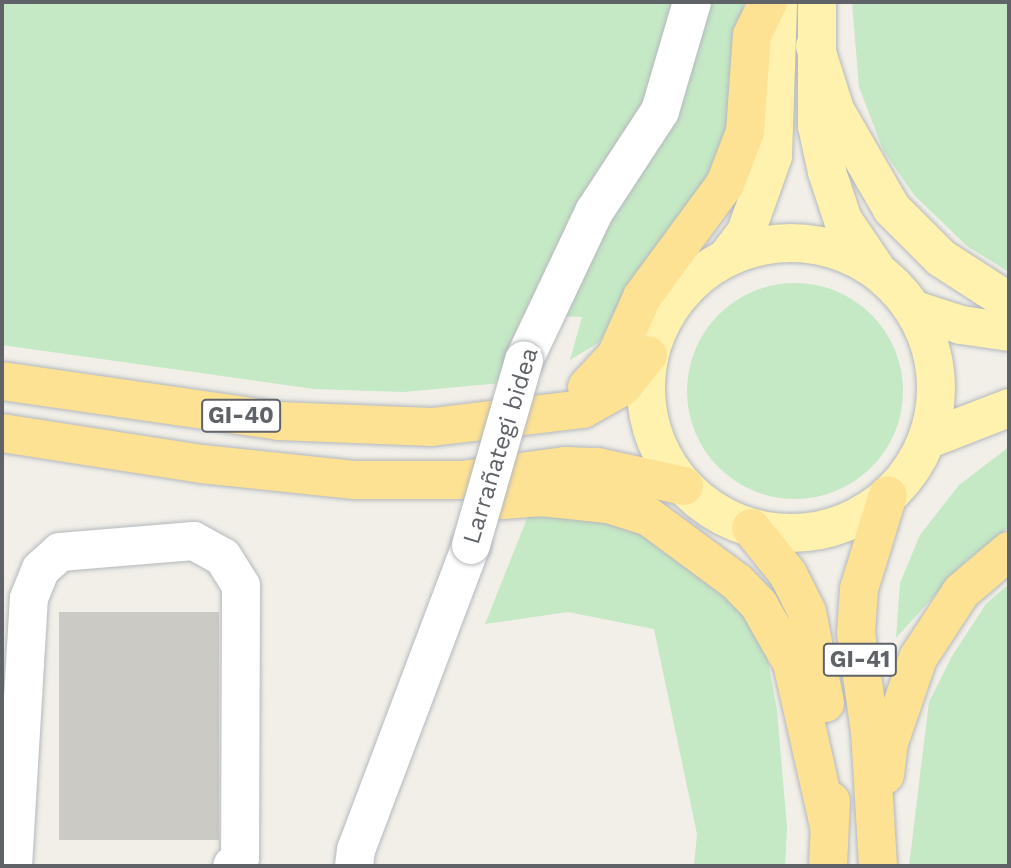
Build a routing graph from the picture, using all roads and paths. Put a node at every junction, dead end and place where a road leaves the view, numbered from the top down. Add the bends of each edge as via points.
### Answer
1 (692, 2) edge
2 (768, 2) edge
3 (778, 2) edge
4 (817, 2) edge
5 (815, 46) junction
6 (728, 256) junction
7 (876, 269) junction
8 (1009, 302) edge
9 (915, 310) junction
10 (1009, 332) edge
11 (648, 355) junction
12 (2, 381) edge
13 (1009, 408) edge
14 (522, 418) junction
15 (2, 433) edge
16 (929, 439) junction
17 (462, 480) junction
18 (684, 486) junction
19 (888, 495) junction
20 (751, 528) junction
21 (1009, 551) edge
22 (829, 826) junction
23 (878, 829) junction
24 (13, 866) edge
25 (232, 866) edge
26 (354, 866) edge
27 (828, 866) edge
28 (878, 866) edge

1 - 26 street, Larrañategi bidea, bridge via 660,111 594,212 524,360 471,545 356,850
2 - 14 highway via 752,34 745,132 725,184 642,297 606,369 579,393
3 - 6 main road, GI-41 via 773,156 746,232
4 - 5 main road, GI-41
5 - 7 main road, GI-41 via 817,126 827,172 842,220
5 - 8 main road via 835,110 892,209 940,258
6 - 7 main road, GI-41 via 765,244 804,242 842,251
6 - 11 main road, GI-41 via 692,280 664,314
7 - 9 main road, GI-41
9 - 10 main road via 961,325
9 - 16 main road, GI-41 via 933,350 937,395
11 - 14 highway via 603,401 583,409
11 - 18 main road, GI-41 via 646,402 658,447
12 - 14 highway, GI-40 via 278,421 347,426 432,427
13 - 16 main road
15 - 17 highway, GI-40 via 267,472 354,480
16 - 19 main road, GI-41 via 910,474
17 - 18 highway, GI-40 via 565,466 598,467
17 - 22 highway via 502,500 574,499 649,517 737,582 759,605 792,663
18 - 20 main road, GI-41 via 715,512
19 - 20 main road, GI-41 via 841,525 796,534
19 - 23 highway, GI-41 via 859,589 856,633
20 - 22 highway, GI-41 via 788,574 814,637 831,746
21 - 23 highway via 961,592 918,658 889,743
22 - 27 highway, GI-41
23 - 28 highway, GI-41
24 - 25 street via 29,598 41,569 60,552 194,541 223,557 241,586 240,858

